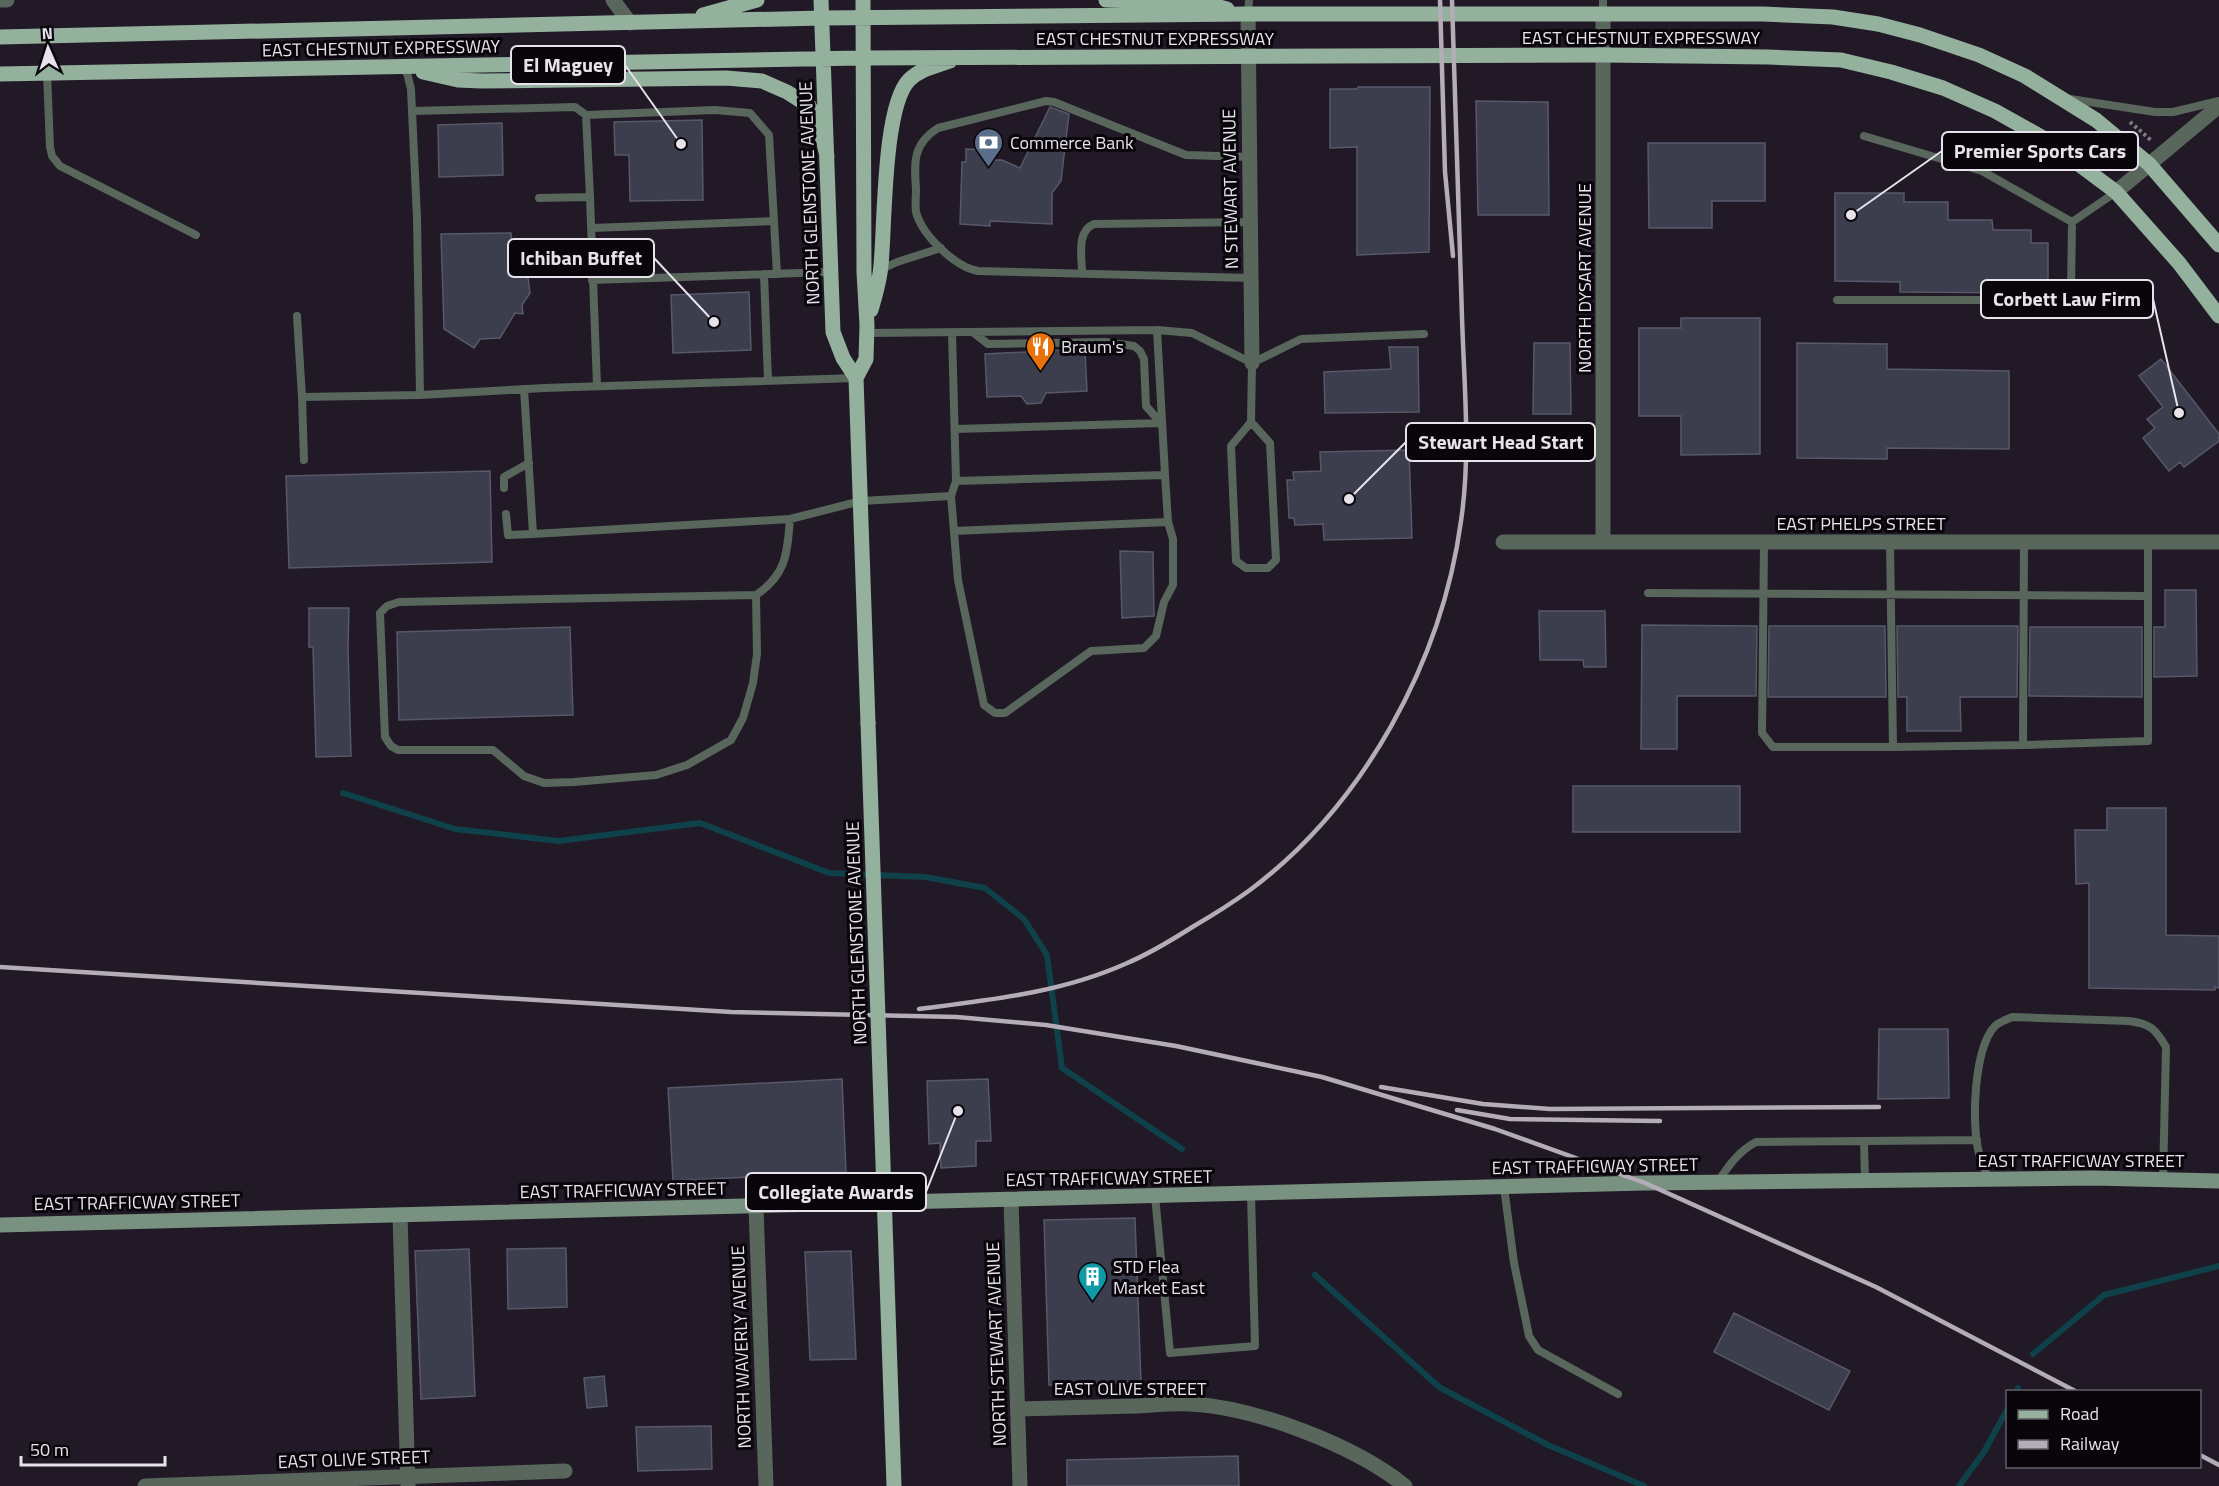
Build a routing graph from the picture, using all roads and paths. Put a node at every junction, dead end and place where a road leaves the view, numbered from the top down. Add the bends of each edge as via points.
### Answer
1 (0, 0) edge
2 (7, 0) edge
3 (613, 0) edge
4 (757, 0) edge
5 (821, 0) edge
6 (863, 0) edge
7 (1106, 0) edge
8 (1248, 7) edge
9 (1603, 7) edge
10 (822, 18) junction
11 (864, 19) junction
12 (674, 22) junction
13 (630, 23) junction
14 (0, 37) edge
15 (1603, 55) junction
16 (862, 57) junction
17 (962, 57) junction
18 (1248, 57) junction
19 (823, 58) junction
20 (400, 67) junction
21 (47, 73) junction
22 (0, 74) edge
23 (2060, 97) junction
24 (2219, 101) edge
25 (2219, 106) edge
26 (412, 111) junction
27 (586, 115) junction
28 (2123, 116) dead end
29 (1864, 136) dead end
30 (2152, 141) dead end
31 (827, 156) junction
32 (1249, 157) junction
33 (2149, 164) junction
34 (2115, 192) junction
35 (590, 196) junction
36 (539, 198) dead end
37 (774, 221) junction
38 (1250, 222) junction
39 (2073, 222) junction
40 (592, 228) junction
41 (196, 235) dead end
42 (2219, 245) edge
43 (941, 248) junction
44 (881, 270) junction
45 (831, 272) junction
46 (864, 272) junction
47 (1082, 273) junction
48 (764, 274) junction
49 (777, 274) junction
50 (1251, 278) junction
51 (592, 280) junction
52 (1837, 300) dead end
53 (297, 316) dead end
54 (2219, 316) edge
55 (867, 329) junction
56 (1157, 330) junction
57 (952, 333) junction
58 (974, 333) junction
59 (1424, 334) dead end
60 (1252, 363) junction
61 (856, 378) junction
62 (768, 381) junction
63 (597, 386) junction
64 (524, 389) junction
65 (420, 395) junction
66 (302, 397) junction
67 (1251, 422) junction
68 (1161, 423) junction
69 (955, 429) junction
70 (304, 460) dead end
71 (529, 463) junction
72 (1165, 475) junction
73 (956, 481) junction
74 (504, 488) dead end
75 (951, 496) junction
76 (861, 501) junction
77 (506, 514) dead end
78 (790, 519) junction
79 (1168, 522) junction
80 (954, 531) junction
81 (533, 534) junction
82 (1503, 542) dead end
83 (1604, 542) junction
84 (1764, 542) junction
85 (1890, 542) junction
86 (2024, 542) junction
87 (2148, 542) junction
88 (2219, 542) edge
89 (1648, 593) dead end
90 (1764, 594) junction
91 (1892, 595) junction
92 (2024, 595) junction
93 (756, 596) junction
94 (2148, 596) junction
95 (2023, 745) junction
96 (1893, 747) junction
97 (1977, 1140) junction
98 (1864, 1142) junction
99 (1989, 1179) junction
100 (1865, 1180) junction
101 (2163, 1180) junction
102 (2219, 1181) edge
103 (1718, 1182) junction
104 (1504, 1187) junction
105 (1251, 1194) junction
106 (1155, 1196) junction
107 (1011, 1200) junction
108 (756, 1207) junction
109 (400, 1215) junction
110 (0, 1225) edge
111 (1618, 1394) dead end
112 (1018, 1409) junction
113 (565, 1471) dead end
114 (408, 1481) edge
115 (145, 1486) edge
116 (765, 1486) edge
117 (894, 1486) edge
118 (1020, 1486) edge
119 (1405, 1486) edge

1 - 2 street
3 - 13 street
4 - 12 main road
5 - 10 main road, NORTH GLENSTONE AVENUE
6 - 11 main road, NORTH GLENSTONE AVENUE
7 - 8 main road
8 - 9 main road, EAST CHESTNUT EXPRESSWAY
8 - 11 main road, EAST CHESTNUT EXPRESSWAY
8 - 18 street, N STEWART AVENUE
9 - 15 street, NORTH DYSART AVENUE
9 - 23 main road, EAST CHESTNUT EXPRESSWAY via 1833,17 1878,24 1979,55
10 - 11 main road, EAST CHESTNUT EXPRESSWAY
10 - 12 main road, EAST CHESTNUT EXPRESSWAY
10 - 19 main road, NORTH GLENSTONE AVENUE
11 - 16 main road, NORTH GLENSTONE AVENUE
12 - 13 main road, EAST CHESTNUT EXPRESSWAY
13 - 14 main road, EAST CHESTNUT EXPRESSWAY
15 - 18 main road, EAST CHESTNUT EXPRESSWAY
15 - 34 main road, EAST CHESTNUT EXPRESSWAY via 1841,60 1891,72 1942,87 1995,111 2044,139
15 - 83 street, NORTH DYSART AVENUE
16 - 17 main road, EAST CHESTNUT EXPRESSWAY
16 - 19 main road, EAST CHESTNUT EXPRESSWAY
16 - 46 main road, NORTH GLENSTONE AVENUE
17 - 18 main road, EAST CHESTNUT EXPRESSWAY
17 - 44 main road via 920,72 898,96 891,122
18 - 32 street, N STEWART AVENUE
19 - 20 main road, EAST CHESTNUT EXPRESSWAY
19 - 31 main road, NORTH GLENSTONE AVENUE
20 - 21 main road, EAST CHESTNUT EXPRESSWAY
20 - 26 lane via 410,81
20 - 31 main road via 458,80 762,81 809,105 819,124
21 - 22 main road, EAST CHESTNUT EXPRESSWAY
21 - 41 lane via 50,147 60,166
23 - 24 lane via 2155,112 2173,112
23 - 33 main road, EAST CHESTNUT EXPRESSWAY via 2096,120
25 - 33 street
26 - 27 lane via 575,106
26 - 65 lane
27 - 35 lane
27 - 37 lane via 716,110 750,113 769,135
28 - 30 path
29 - 39 lane via 1982,171
31 - 45 main road, NORTH GLENSTONE AVENUE
32 - 38 street, N STEWART AVENUE
32 - 43 lane via 1186,155 1054,102 938,128 927,135 917,153 916,212
33 - 34 street
33 - 42 main road, EAST CHESTNUT EXPRESSWAY
34 - 39 lane
34 - 54 main road, EAST CHESTNUT EXPRESSWAY via 2179,263
35 - 36 lane
35 - 40 lane
37 - 40 lane
37 - 49 lane
38 - 47 lane via 1094,224 1082,233
38 - 50 street, N STEWART AVENUE
39 - 52 lane via 2071,291 2061,300
40 - 51 lane
43 - 44 lane
43 - 47 lane via 972,270
44 - 46 lane
44 - 55 main road
45 - 49 lane
45 - 61 main road, NORTH GLENSTONE AVENUE via 833,332
46 - 55 main road, NORTH GLENSTONE AVENUE
47 - 50 lane
48 - 49 lane
48 - 51 lane
48 - 62 lane
50 - 60 street, N STEWART AVENUE
51 - 63 lane
53 - 66 lane
55 - 57 lane
55 - 61 main road, NORTH GLENSTONE AVENUE via 866,359
56 - 58 lane
56 - 60 lane via 1192,333
56 - 68 lane
57 - 58 lane
57 - 69 lane
58 - 68 lane via 988,344 1105,342 1134,346 1144,359 1146,406
59 - 60 lane via 1302,339
60 - 67 lane
61 - 62 lane
61 - 76 main road, NORTH GLENSTONE AVENUE
62 - 63 lane
63 - 64 lane
64 - 65 lane
64 - 71 lane
65 - 66 lane
66 - 70 lane
67 - 67 lane via 1231,446 1236,561 1246,568 1268,568 1276,560 1270,443
68 - 69 lane
68 - 72 lane
69 - 73 lane
71 - 74 lane via 504,477
71 - 81 lane
72 - 73 lane
72 - 79 lane
73 - 75 lane
75 - 76 lane
75 - 80 lane
76 - 78 lane
76 - 117 main road, NORTH GLENSTONE AVENUE, bridge
77 - 81 lane via 508,535
78 - 81 lane
78 - 93 lane via 782,570
79 - 80 lane
79 - 80 lane via 1173,539 1173,585 1164,602 1156,636 1143,648 1090,651 1005,713 995,713 984,705 958,580
82 - 83 street, EAST PHELPS STREET
83 - 84 street, EAST PHELPS STREET
84 - 85 street, EAST PHELPS STREET
84 - 90 lane
85 - 86 street, EAST PHELPS STREET
85 - 91 lane
86 - 87 street, EAST PHELPS STREET
86 - 92 lane
87 - 88 street, EAST PHELPS STREET
87 - 94 lane
89 - 90 lane
90 - 91 lane
90 - 96 lane via 1762,733 1773,747
91 - 92 lane
91 - 96 lane
92 - 94 lane
92 - 95 lane
93 - 93 lane via 399,602 387,606 380,613 385,737 398,750 493,750 524,776 544,783 656,776 687,765 730,740 743,718 757,654
94 - 95 lane via 2148,741
95 - 96 lane
97 - 98 lane
97 - 99 lane
97 - 101 lane via 1975,1107 1980,1058 1996,1025 2012,1017 2146,1023 2166,1047
98 - 100 lane
98 - 103 lane via 1756,1142 1734,1159
99 - 100 main road, EAST TRAFFICWAY STREET
99 - 101 main road, EAST TRAFFICWAY STREET
100 - 103 main road, EAST TRAFFICWAY STREET
101 - 102 main road, EAST TRAFFICWAY STREET
103 - 104 main road, EAST TRAFFICWAY STREET
104 - 105 main road, EAST TRAFFICWAY STREET
104 - 111 lane via 1529,1336 1538,1350
105 - 106 main road, EAST TRAFFICWAY STREET
105 - 106 lane via 1255,1346 1170,1353
106 - 107 main road, EAST TRAFFICWAY STREET
107 - 108 main road, EAST TRAFFICWAY STREET
107 - 112 street, NORTH STEWART AVENUE
108 - 109 main road, EAST TRAFFICWAY STREET
108 - 116 street, NORTH WAVERLY AVENUE
109 - 110 main road, EAST TRAFFICWAY STREET
109 - 114 street
112 - 118 street, NORTH STEWART AVENUE
112 - 119 street, EAST OLIVE STREET via 1191,1404 1232,1410 1270,1420 1366,1459
113 - 114 street, EAST OLIVE STREET
114 - 115 street, EAST OLIVE STREET

